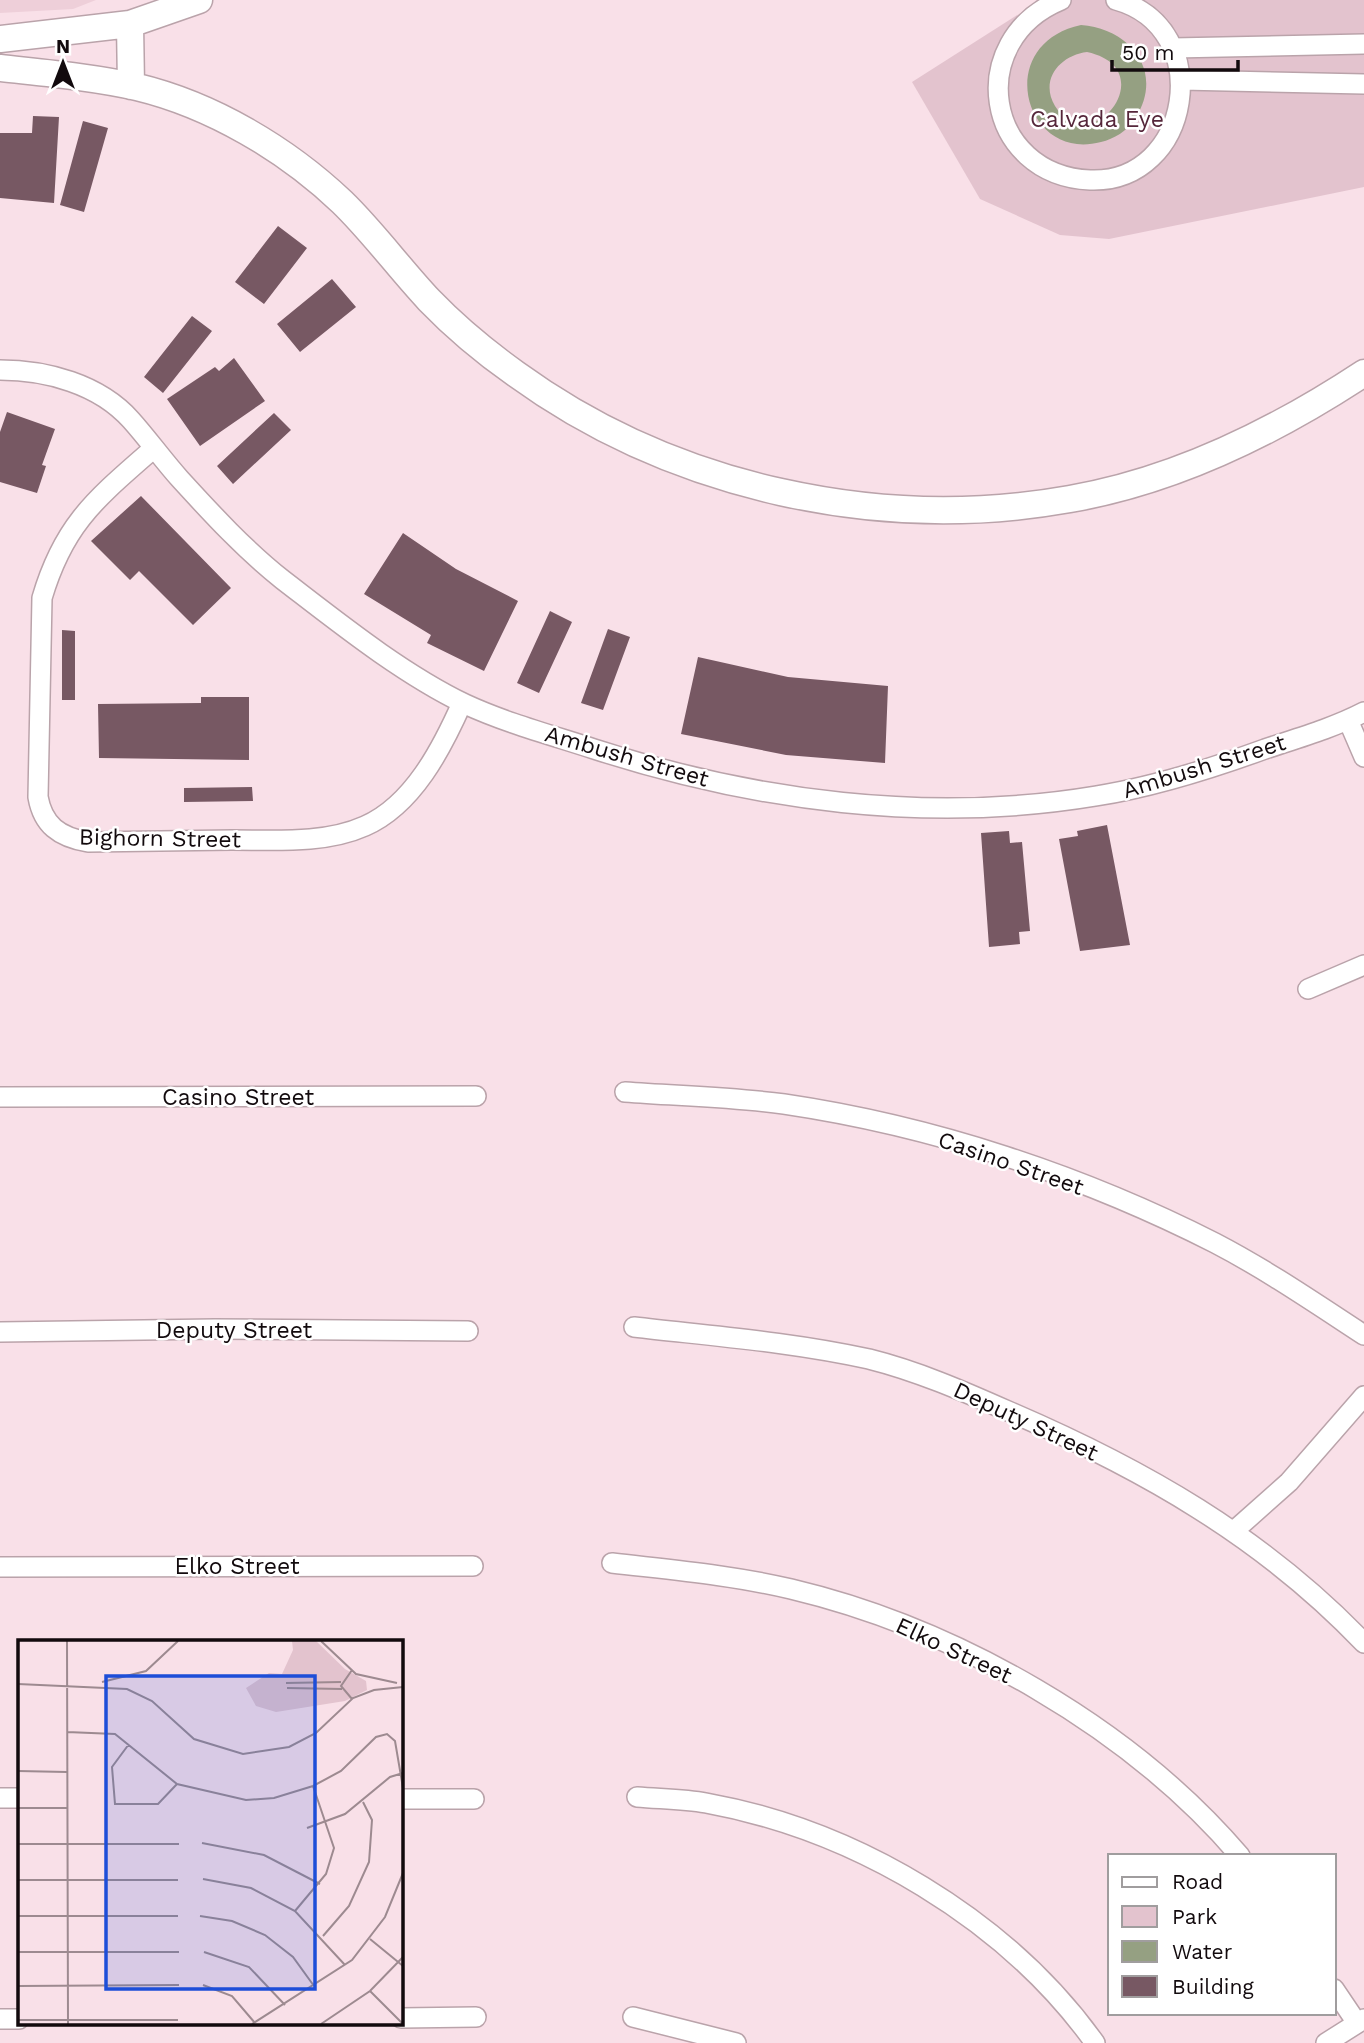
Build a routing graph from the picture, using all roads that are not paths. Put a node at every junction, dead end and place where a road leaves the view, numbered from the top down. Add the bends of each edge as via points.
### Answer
1 (199, 0) edge
2 (1061, 0) edge
3 (1116, 0) edge
4 (130, 24) junction
5 (0, 39) edge
6 (1364, 44) edge
7 (1173, 48) junction
8 (0, 68) edge
9 (1182, 80) junction
10 (1364, 84) edge
11 (131, 86) junction
12 (0, 370) edge
13 (1364, 373) edge
14 (154, 448) junction
15 (462, 703) junction
16 (1356, 716) edge
17 (1364, 757) edge
18 (1364, 965) edge
19 (1308, 989) dead end
20 (625, 1092) dead end
21 (476, 1096) dead end
22 (0, 1097) edge
23 (634, 1327) dead end
24 (468, 1331) dead end
25 (0, 1332) edge
26 (1364, 1335) edge
27 (1364, 1396) edge
28 (1235, 1530) junction
29 (612, 1563) dead end
30 (473, 1566) dead end
31 (0, 1567) edge
32 (1364, 1643) edge
33 (637, 1797) dead end
34 (0, 1798) edge
35 (18, 1798) edge
36 (402, 1799) edge
37 (474, 1799) dead end
38 (1238, 1854) edge
39 (1336, 1991) edge
40 (476, 2017) dead end
41 (633, 2017) dead end
42 (402, 2018) edge
43 (0, 2020) edge
44 (18, 2020) edge
45 (1361, 2021) edge
46 (736, 2043) edge
47 (1095, 2043) edge
48 (1326, 2043) edge

1 - 4 main road
2 - 9 street via 1028,19 1013,36 1002,57 997,86 1015,142 1036,163 1063,176 1093,180 1122,174 1148,159 1168,137
3 - 7 street via 1144,13
4 - 5 main road
4 - 11 main road
6 - 7 street
7 - 9 street
8 - 11 main road
9 - 10 street
11 - 13 main road via 178,100 248,132 301,167 343,203 464,334 519,376 652,450 755,488 896,508 995,508 1069,500 1196,462 1256,436
12 - 14 street, Ambush Street via 59,377 100,395 129,417
14 - 15 street, Ambush Street via 249,552 281,579 374,648
14 - 15 street, Bighorn Street via 90,505 70,530 41,598 38,797 45,821 58,833 88,842 338,836 366,826 393,808 428,769
15 - 16 street, Ambush Street via 700,779 793,798 912,808 1095,797 1218,766
16 - 17 street
18 - 19 street
20 - 26 street, Casino Street via 781,1104 868,1119 978,1148 1148,1211 1274,1276
21 - 22 street, Casino Street
23 - 28 street, Deputy Street via 870,1360 946,1384 1060,1433
24 - 25 street, Deputy Street
27 - 28 street via 1289,1482
28 - 32 street, Deputy Street
29 - 38 street, Elko Street via 789,1588 894,1621 960,1649 1034,1688 1094,1727 1158,1776
30 - 31 street, Elko Street
33 - 47 street via 752,1813 877,1860 936,1894 985,1931 1046,1986
34 - 35 street
36 - 37 street
39 - 45 street
40 - 42 street
41 - 46 street
43 - 44 street
45 - 48 street

